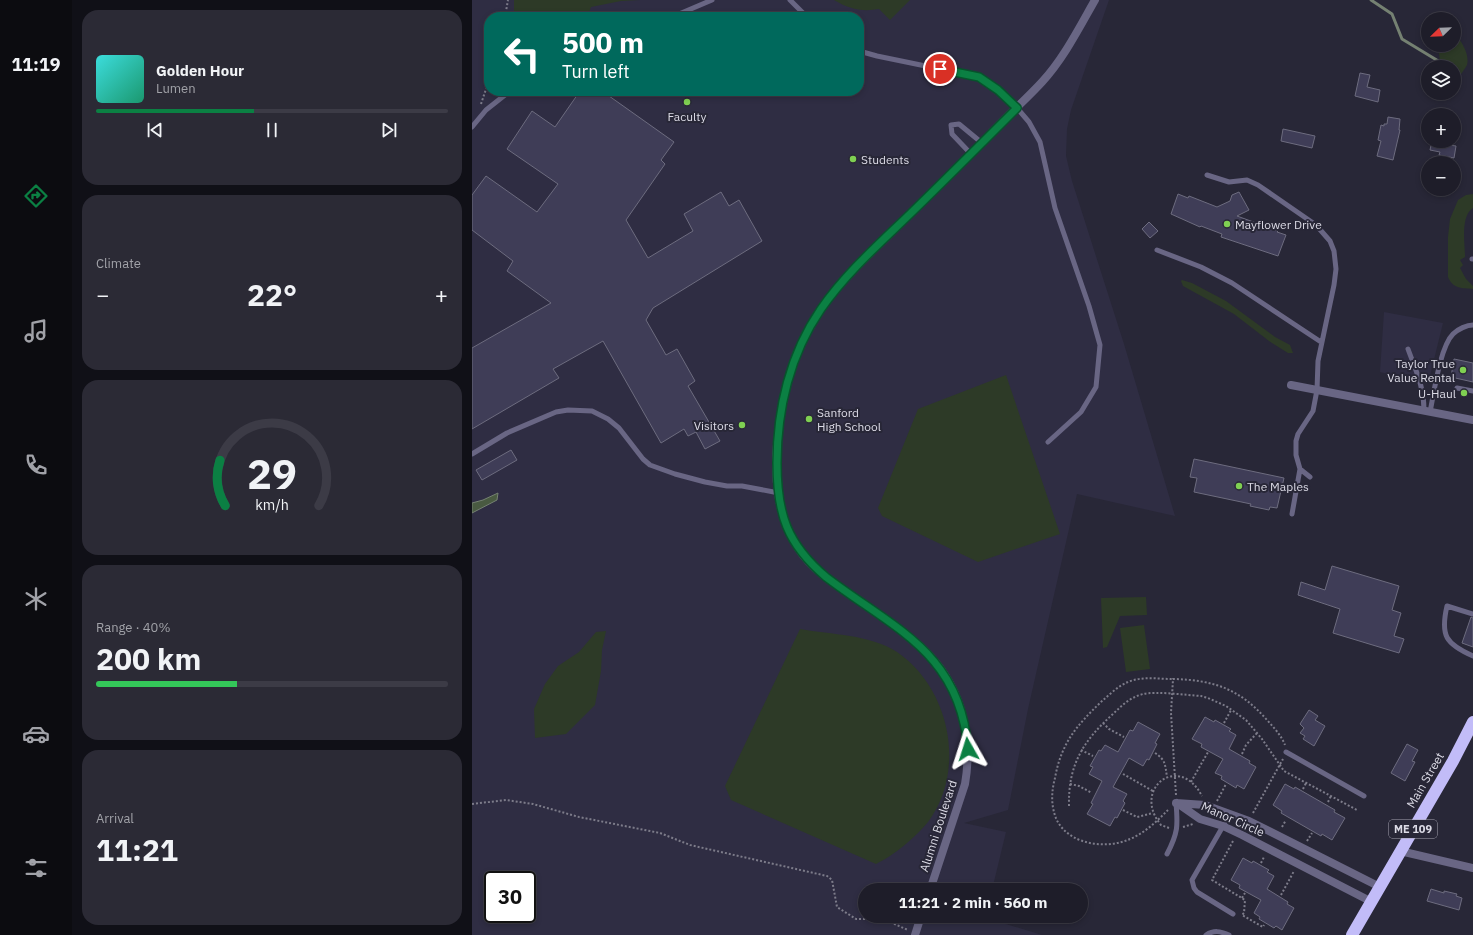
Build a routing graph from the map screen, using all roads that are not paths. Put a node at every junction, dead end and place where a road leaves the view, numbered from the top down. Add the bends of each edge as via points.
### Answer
1 (712, 0) edge
2 (790, 0) edge
3 (1095, 0) edge
4 (684, 12) edge
5 (802, 12) edge
6 (864, 52) edge
7 (504, 96) edge
8 (1017, 108) junction
9 (472, 128) edge
10 (982, 143) junction
11 (971, 154) junction
12 (1206, 175) dead end
13 (1157, 250) dead end
14 (1473, 325) edge
15 (1321, 342) junction
16 (1408, 349) dead end
17 (1291, 385) dead end
18 (1457, 388) dead end
19 (1317, 390) junction
20 (1473, 391) edge
21 (1427, 411) junction
22 (1473, 420) edge
23 (1048, 442) dead end
24 (472, 454) edge
25 (1300, 469) junction
26 (1310, 477) dead end
27 (779, 493) junction
28 (1292, 514) dead end
29 (1473, 614) edge
30 (1473, 656) edge
31 (1473, 722) edge
32 (1286, 752) road end
33 (1364, 796) dead end
34 (1176, 803) junction
35 (1230, 814) junction
36 (1223, 826) junction
37 (1400, 851) junction
38 (1167, 854) dead end
39 (1473, 868) edge
40 (932, 883) edge
41 (1380, 887) junction
42 (1372, 902) junction
43 (1233, 914) dead end
44 (919, 923) edge
45 (915, 934) edge
46 (1206, 935) edge
47 (1228, 935) edge
48 (1352, 935) edge

1 - 4 lane
2 - 5 lane
3 - 8 street, Alumni Boulevard via 1053,69
6 - 8 lane via 979,77
7 - 9 lane
8 - 10 street, Alumni Boulevard
8 - 23 lane via 1029,122 1040,142 1055,208 1100,344 1096,387 1081,412
10 - 11 street, Alumni Boulevard
10 - 11 lane via 958,124 951,125 952,134
11 - 27 street, Alumni Boulevard via 854,269 814,320 792,367 782,403 777,451
12 - 15 lane via 1229,182 1247,180 1258,185 1316,225 1330,241 1336,269
13 - 15 lane via 1201,267 1232,283
14 - 21 lane via 1454,334 1448,342
15 - 19 lane
16 - 21 lane via 1421,382
17 - 19 street
18 - 20 lane
19 - 21 street
19 - 25 lane via 1313,412 1296,441
21 - 22 street
24 - 27 lane via 507,433 556,412 592,412 608,419 619,428 650,465 705,482
25 - 26 lane
25 - 28 lane
27 - 40 street, Alumni Boulevard via 788,531 805,558 839,587 906,634 920,647 943,672 958,701 967,736 966,784
29 - 30 lane via 1447,606 1444,626 1446,636 1457,650
31 - 37 highway, Main Street / ME 109
32 - 33 lane
34 - 35 street, Manor Circle via 1205,805
34 - 36 street, Manor Circle via 1200,819
34 - 38 lane via 1178,825
35 - 36 lane
35 - 41 street, Manor Circle via 1249,821
36 - 42 street, Manor Circle
36 - 43 lane via 1192,880 1198,892
37 - 39 street
37 - 41 highway, Main Street / ME 109
41 - 42 highway, Main Street / ME 109
42 - 48 highway, Main Street / ME 109
44 - 45 street
46 - 47 lane via 1218,931

